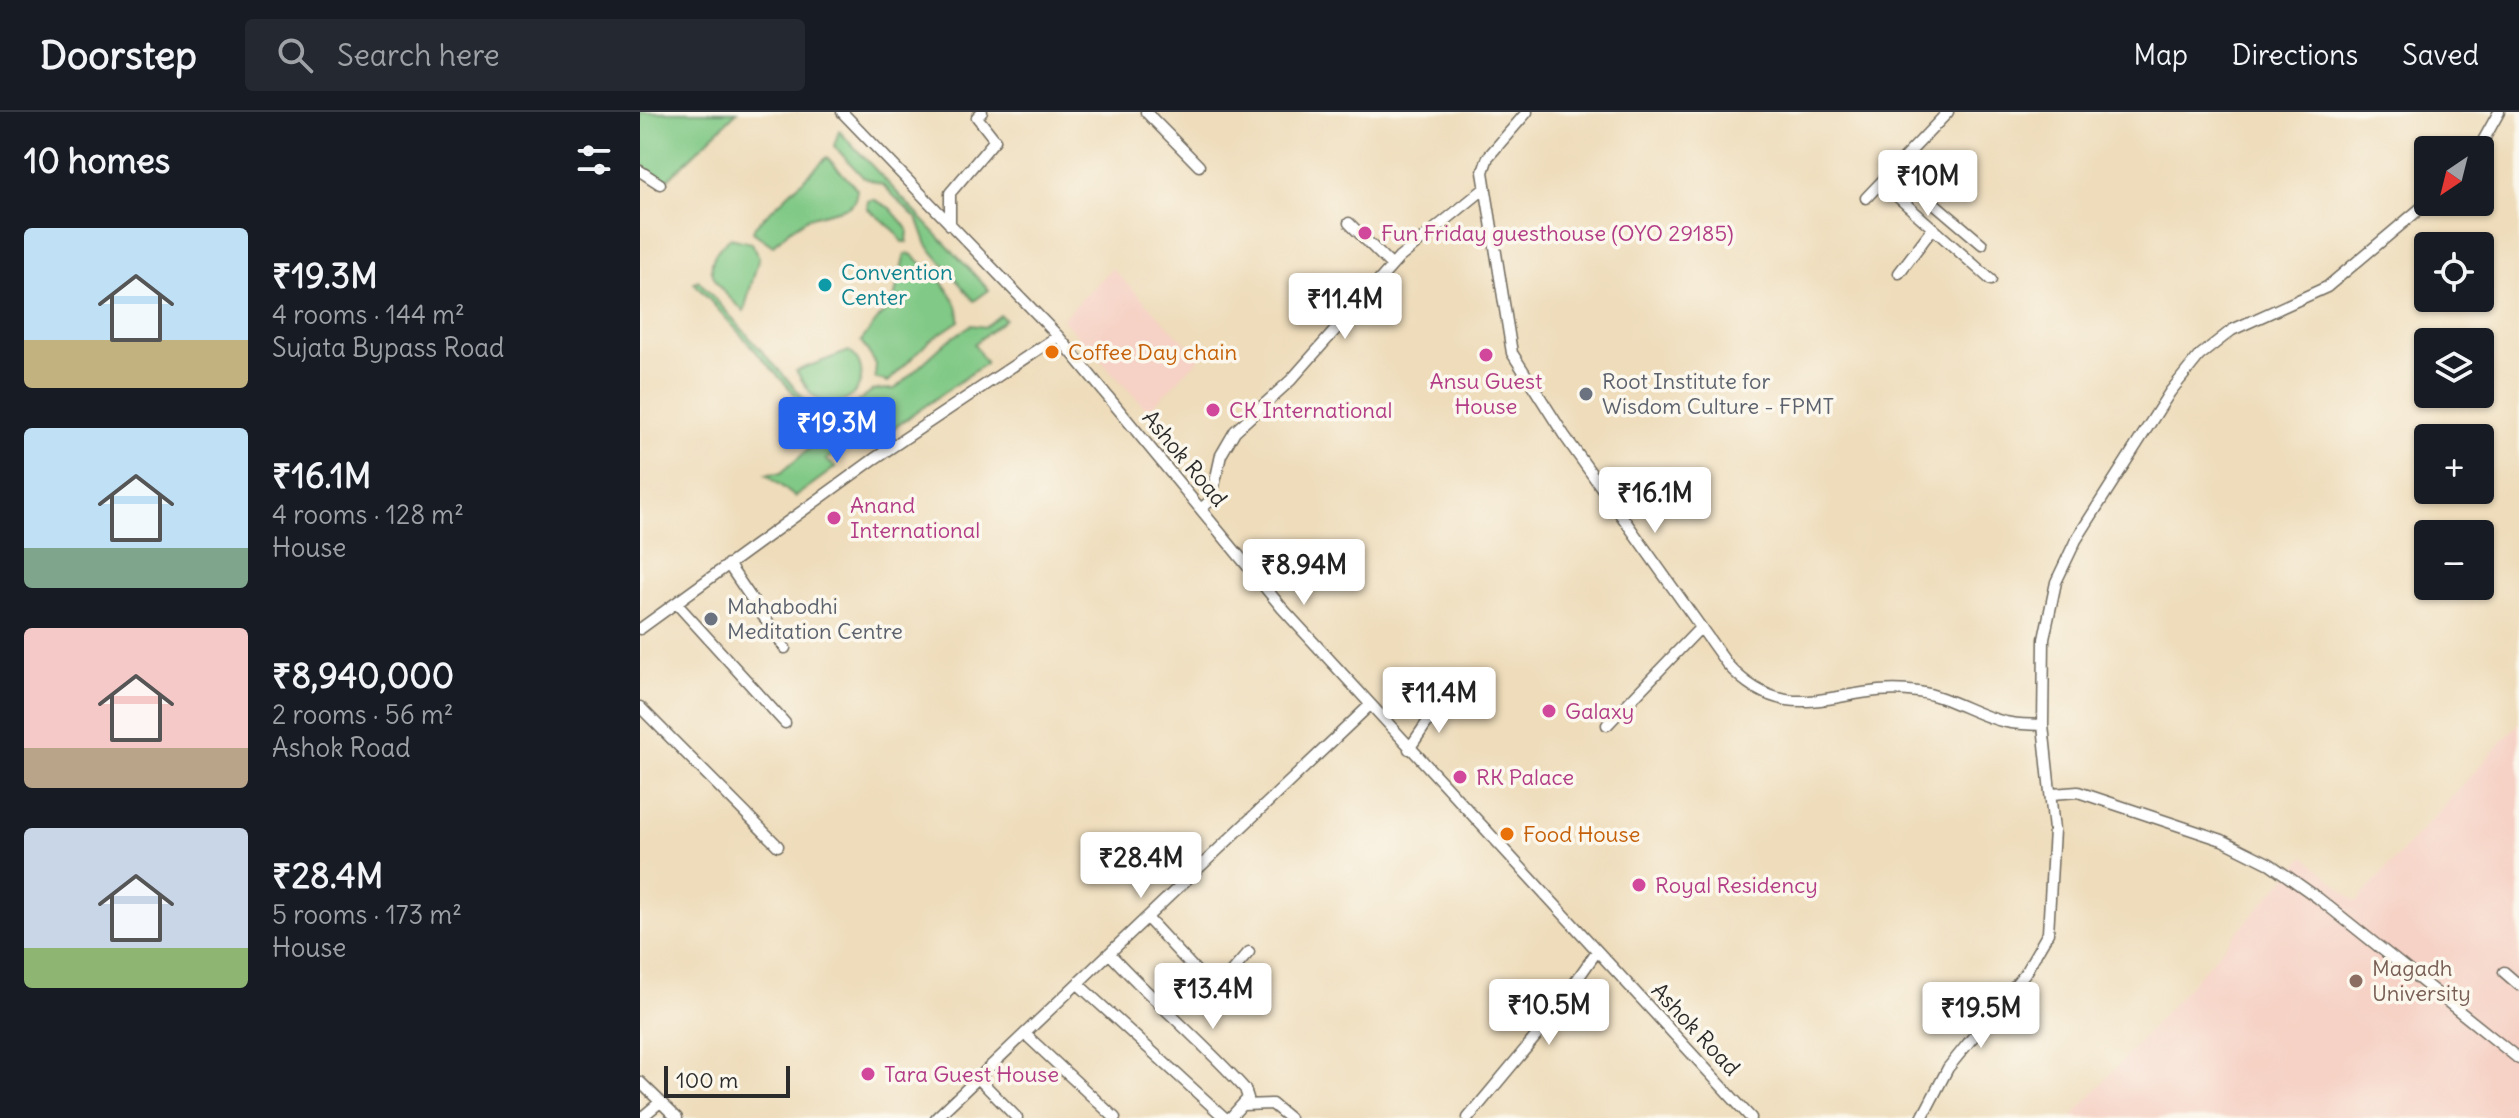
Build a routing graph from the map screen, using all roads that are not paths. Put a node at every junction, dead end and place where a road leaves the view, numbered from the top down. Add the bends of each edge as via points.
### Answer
1 (842, 112) edge
2 (982, 112) edge
3 (1146, 112) edge
4 (1527, 112) edge
5 (1948, 112) edge
6 (2499, 112) edge
7 (2486, 136) edge
8 (1199, 166) dead end
9 (1894, 169) junction
10 (640, 171) edge
11 (1881, 182) junction
12 (660, 184) dead end
13 (1484, 189) junction
14 (1866, 198) dead end
15 (2414, 214) edge
16 (1349, 223) dead end
17 (950, 225) junction
18 (1933, 228) junction
19 (1982, 244) dead end
20 (1391, 265) junction
21 (1899, 273) dead end
22 (1991, 280) dead end
23 (1058, 336) junction
24 (1201, 509) junction
25 (728, 564) junction
26 (676, 603) junction
27 (1700, 628) junction
28 (640, 629) edge
29 (785, 648) dead end
30 (1441, 702) dead end
31 (1369, 706) junction
32 (640, 707) edge
33 (785, 723) dead end
34 (1607, 725) dead end
35 (2043, 725) junction
36 (1409, 749) junction
37 (2052, 794) junction
38 (778, 846) dead end
39 (1147, 918) junction
40 (1597, 951) junction
41 (1249, 952) dead end
42 (1110, 954) junction
43 (2504, 972) dead end
44 (1078, 984) junction
45 (2519, 985) edge
46 (1025, 1034) junction
47 (2519, 1059) edge
48 (979, 1079) junction
49 (640, 1082) edge
50 (659, 1103) junction
51 (1242, 1105) junction
52 (641, 1118) edge
53 (677, 1118) edge
54 (936, 1118) edge
55 (1017, 1118) edge
56 (1115, 1118) edge
57 (1227, 1118) edge
58 (1289, 1118) edge
59 (1468, 1118) edge
60 (1751, 1118) edge
61 (1922, 1118) edge

1 - 17 street, Ashok Road
2 - 17 street via 977,117 995,140 950,193
3 - 8 street
4 - 13 street via 1488,157
5 - 9 street
6 - 7 street
9 - 11 street
9 - 19 street
10 - 12 street
11 - 14 street
11 - 18 street
13 - 20 street
13 - 27 street via 1512,353
15 - 35 street via 2327,287 2222,336 2179,379 2081,531 2056,582 2044,639
16 - 20 street
17 - 23 street, Ashok Road
18 - 21 street
18 - 22 street
20 - 24 street via 1291,380 1235,431 1221,455 1211,500
23 - 24 street, Ashok Road
23 - 25 street
24 - 31 street, Ashok Road
25 - 26 street
25 - 29 street
26 - 28 street
26 - 33 street
27 - 34 street
27 - 35 street via 1738,677 1786,702 1906,690 2008,723
30 - 36 street
31 - 36 street, Ashok Road
31 - 39 street
32 - 38 street
35 - 37 street
36 - 40 street, Ashok Road
37 - 47 street via 2078,792 2222,840 2270,864
37 - 61 street via 2050,923 2044,944 1948,1068
39 - 41 street via 1211,987 1221,984
39 - 42 street
40 - 59 street via 1547,1023
40 - 60 street, Ashok Road
42 - 44 street
42 - 51 street via 1245,1089 1249,1095
43 - 45 street
44 - 46 street
44 - 57 street
46 - 48 street
46 - 56 street
48 - 54 street
48 - 55 street
49 - 50 street
50 - 52 street
50 - 53 street
51 - 57 street
51 - 58 street via 1272,1104

